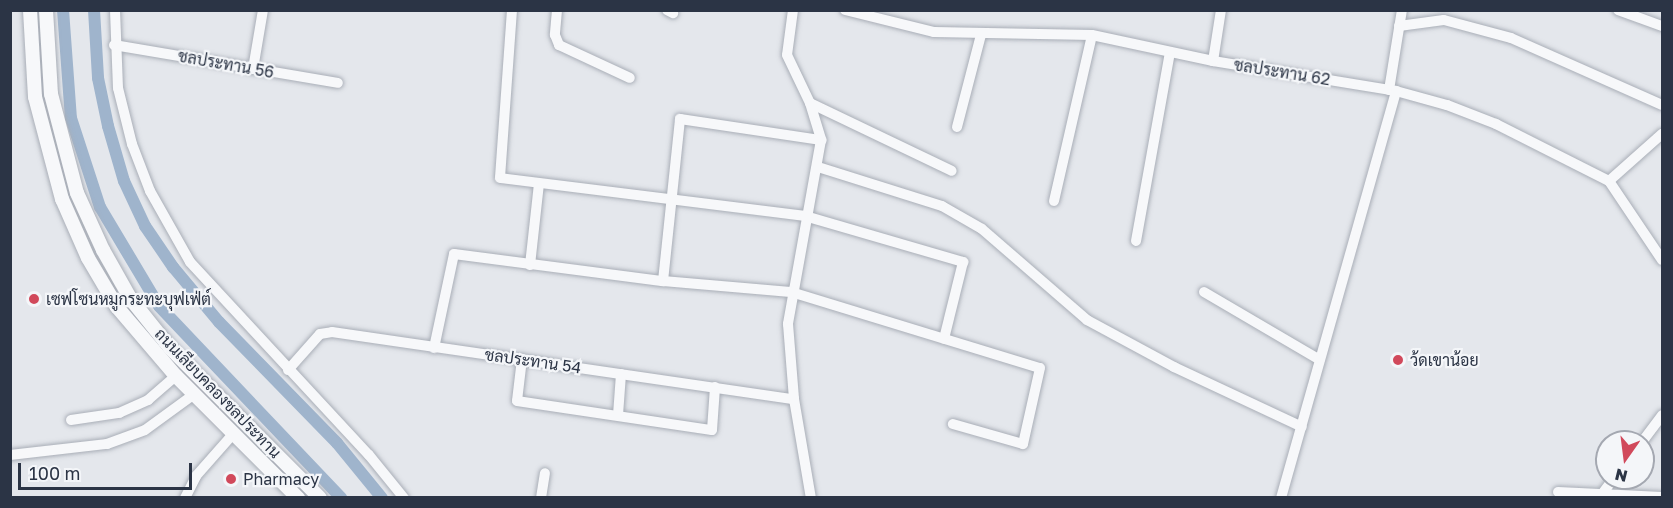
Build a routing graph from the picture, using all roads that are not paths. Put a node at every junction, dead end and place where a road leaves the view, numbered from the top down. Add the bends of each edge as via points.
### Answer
1 (30, 10) edge
2 (46, 10) edge
3 (115, 10) edge
4 (263, 10) edge
5 (512, 10) edge
6 (557, 10) edge
7 (794, 10) edge
8 (1221, 10) edge
9 (1402, 10) edge
10 (1618, 10) edge
11 (850, 11) edge
12 (1399, 26) junction
13 (1662, 26) edge
14 (981, 35) junction
15 (1092, 35) junction
16 (114, 45) junction
17 (1170, 52) junction
18 (1213, 61) junction
19 (253, 69) junction
20 (630, 78) dead end
21 (338, 83) dead end
22 (1393, 90) junction
23 (810, 103) junction
24 (1662, 105) edge
25 (957, 128) dead end
26 (1662, 134) edge
27 (820, 140) junction
28 (818, 167) junction
29 (952, 171) dead end
30 (1609, 181) junction
31 (539, 184) junction
32 (671, 199) junction
33 (1054, 201) dead end
34 (804, 216) junction
35 (1136, 241) dead end
36 (1662, 260) edge
37 (530, 265) junction
38 (663, 281) junction
39 (791, 292) junction
40 (1204, 292) dead end
41 (944, 339) junction
42 (434, 348) junction
43 (522, 359) junction
44 (1320, 360) junction
45 (288, 370) junction
46 (621, 374) junction
47 (176, 376) junction
48 (714, 387) junction
49 (193, 395) junction
50 (794, 399) junction
51 (1662, 415) edge
52 (618, 416) junction
53 (71, 420) dead end
54 (953, 424) dead end
55 (1302, 427) junction
56 (1651, 430) edge
57 (233, 434) junction
58 (10, 455) edge
59 (545, 473) dead end
60 (1605, 490) edge
61 (1558, 492) dead end
62 (1602, 494) junction
63 (1662, 497) edge
64 (185, 498) edge
65 (298, 498) edge
66 (320, 498) edge
67 (404, 498) edge
68 (541, 498) edge
69 (811, 498) edge
70 (1281, 498) edge

1 - 47 street, ถนนเลียบคลองชลประทาน via 35,97 62,199 88,258 117,307
2 - 66 street, ถนนเลียบคลองชลประทาน via 51,94 78,193 103,250 130,298 170,348
3 - 16 street
4 - 19 street
5 - 31 street via 500,178
6 - 20 street via 555,35 560,45
7 - 23 street via 787,55
8 - 18 street
9 - 12 street
10 - 13 street
11 - 14 street, ชลประทาน 62 via 934,32
12 - 22 street
12 - 24 street via 1444,20 1511,39
14 - 15 street, ชลประทาน 62
14 - 25 street
15 - 17 street, ชลประทาน 62
15 - 33 street
16 - 19 street, ชลประทาน 56
16 - 45 street via 126,122 150,191 190,262
17 - 18 street, ชลประทาน 62
17 - 35 street
18 - 22 street, ชลประทาน 62
19 - 21 street, ชลประทาน 56
22 - 30 street, ชลประทาน 62 via 1496,124
22 - 44 street
23 - 27 street
23 - 29 street
26 - 30 street
27 - 28 street
27 - 32 street via 680,119
28 - 34 street
28 - 55 street via 942,206 982,229 1086,320 1174,367
30 - 36 street, ชลประทาน 62
31 - 32 street
31 - 37 street
32 - 34 street
32 - 38 street
34 - 39 street
34 - 41 street via 963,262
37 - 38 street
37 - 42 street via 454,254
38 - 39 street
39 - 41 street
39 - 50 street via 788,324
40 - 44 street
41 - 54 street via 1040,369 1021,445
42 - 43 street, ชลประทาน 54
42 - 45 street, ชลประทาน 54 via 326,333
43 - 46 street, ชลประทาน 54
43 - 52 street via 517,401
44 - 55 street
45 - 67 street
46 - 48 street, ชลประทาน 54
46 - 52 street
47 - 49 street, ถนนเลียบคลองชลประทาน
47 - 53 street via 148,400 119,413
48 - 50 street, ชลประทาน 54
48 - 52 street via 712,430
49 - 57 street, ถนนเลียบคลองชลประทาน
49 - 58 street via 145,430 108,444
50 - 69 street
51 - 56 street
55 - 70 street
57 - 64 street via 196,476
57 - 65 street, ถนนเลียบคลองชลประทาน
59 - 68 street
60 - 62 street
61 - 62 street
62 - 63 street

